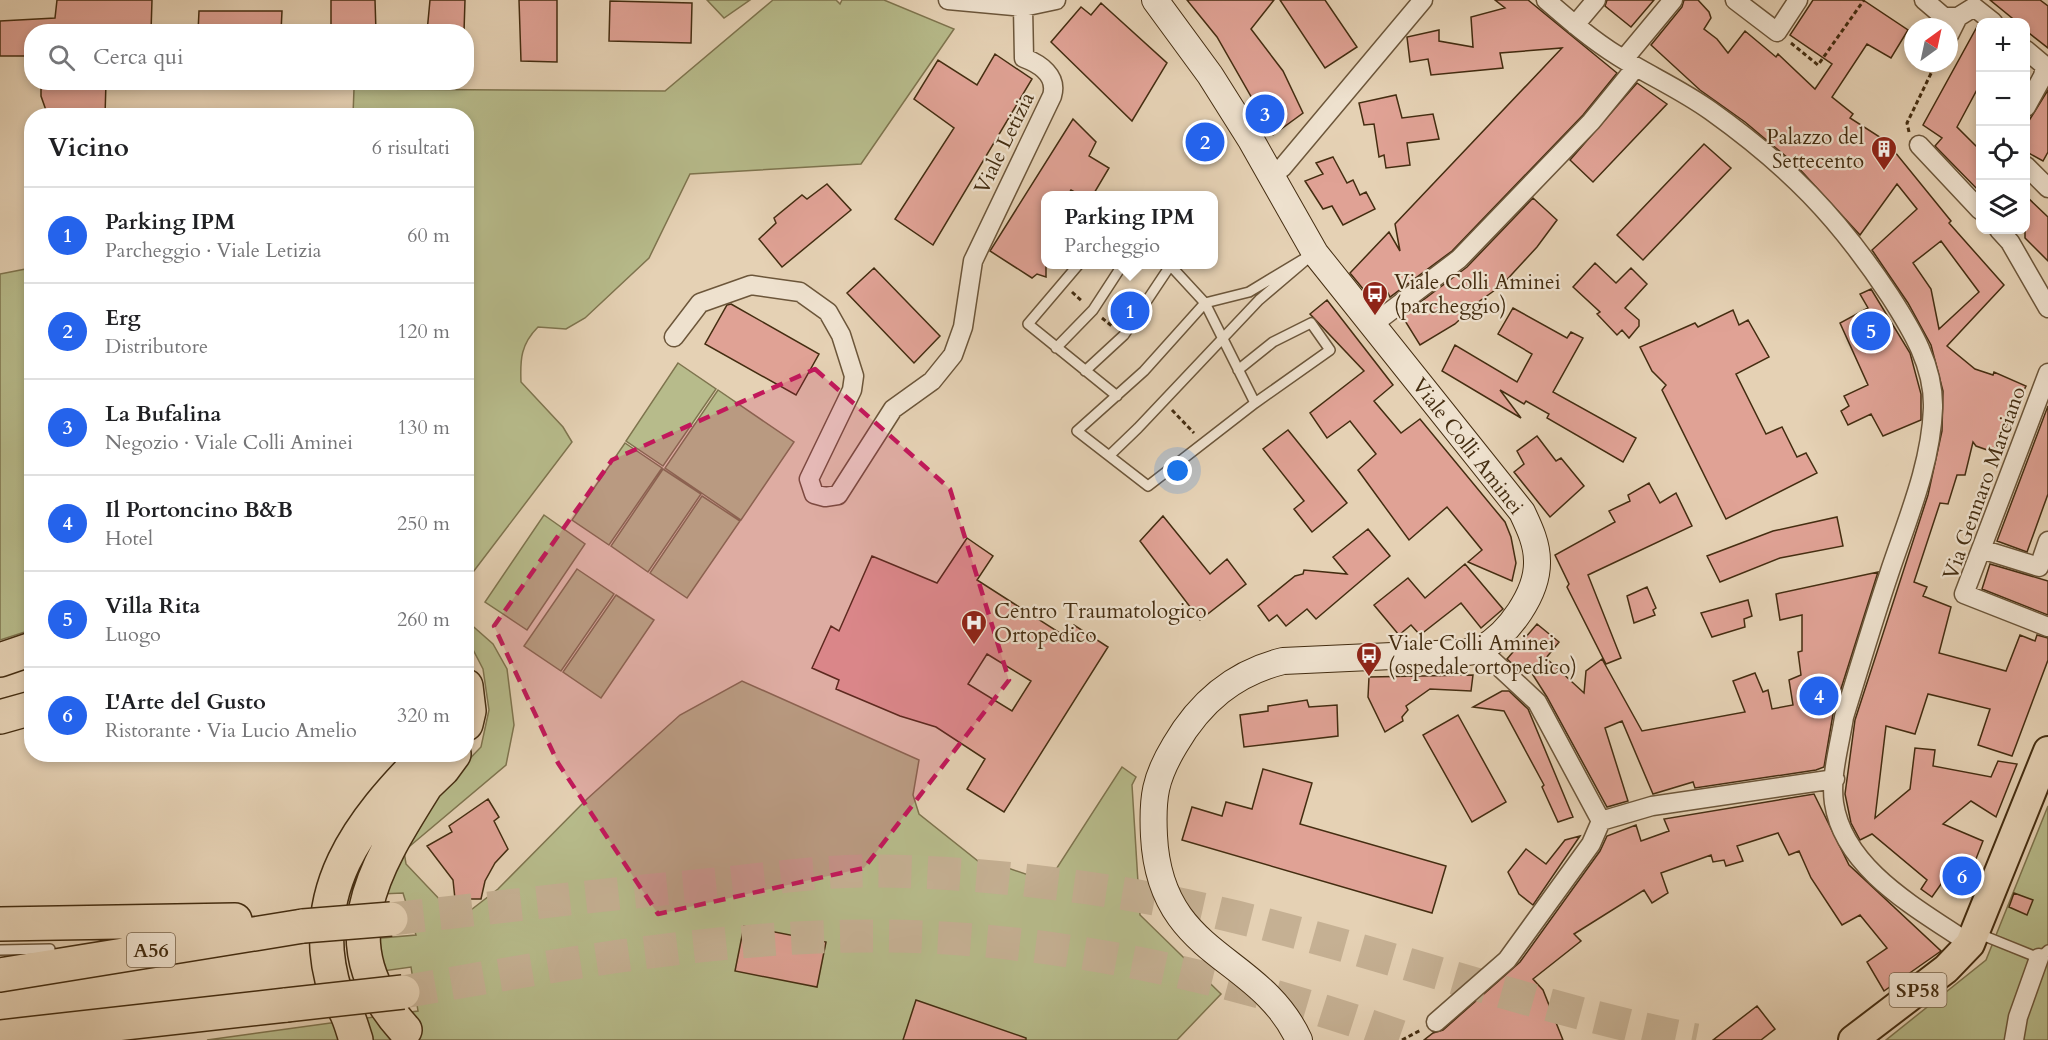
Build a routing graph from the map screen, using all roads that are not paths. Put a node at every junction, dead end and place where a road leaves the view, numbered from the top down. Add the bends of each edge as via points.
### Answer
1 (948, 0) edge
2 (1056, 0) edge
3 (1155, 0) edge
4 (1423, 0) edge
5 (1546, 0) edge
6 (1596, 0) edge
7 (1673, 0) edge
8 (1735, 0) edge
9 (1798, 0) edge
10 (1924, 0) edge
11 (1023, 7) junction
12 (1958, 17) joint
13 (1988, 18) edge
14 (1575, 25) junction
15 (2030, 54) edge
16 (1630, 63) junction
17 (2030, 98) edge
18 (1919, 145) road end
19 (1282, 168) dead end
20 (2030, 170) edge
21 (2046, 182) edge
22 (1976, 206) edge
23 (2003, 234) edge
24 (1315, 253) junction
25 (1075, 269) edge
26 (1120, 269) edge
27 (1166, 269) edge
28 (1173, 269) edge
29 (1205, 303) junction
30 (2048, 308) edge
31 (1380, 319) dead end
32 (674, 337) dead end
33 (1222, 340) junction
34 (1056, 348) junction
35 (1238, 370) junction
36 (1085, 371) junction
37 (2048, 373) edge
38 (1117, 396) junction
39 (1255, 403) junction
40 (1110, 455) junction
41 (2048, 541) edge
42 (1981, 549) junction
43 (2048, 627) edge
44 (1480, 650) junction
45 (24, 652) edge
46 (0, 660) edge
47 (24, 693) edge
48 (0, 695) edge
49 (24, 710) edge
50 (0, 717) edge
51 (2048, 751) edge
52 (427, 769) edge
53 (1835, 779) junction
54 (1601, 821) junction
55 (391, 919) tunnel mouth
56 (0, 924) edge
57 (303, 924) junction
58 (1973, 938) junction
59 (50, 949) joint
60 (155, 949) junction
61 (0, 950) edge
62 (2043, 954) edge
63 (0, 975) edge
64 (403, 992) tunnel mouth
65 (286, 1005) junction
66 (1436, 1022) dead end
67 (351, 1026) edge
68 (405, 1030) dead end
69 (0, 1037) edge
70 (162, 1040) edge
71 (1299, 1040) edge
72 (1853, 1040) edge
73 (2014, 1040) edge

1 - 11 street
2 - 11 street
3 - 24 main road, Viale Colli Aminei via 1210,75
4 - 19 street
5 - 14 street
6 - 14 street
7 - 16 street
8 - 9 street via 1778,32
10 - 12 street via 1944,17
11 - 32 street, Viale Letizia via 1024,57 1042,68 1054,82 1054,89 973,261 963,327 953,356 932,381 893,410 838,495 814,494 809,479 847,405 854,376 828,312 800,292 750,285 700,303
12 - 13 street via 1974,7
14 - 16 street
15 - 17 street via 2045,66
16 - 31 street via 1591,122 1459,259
16 - 53 street via 1709,110 1765,152 1835,220 1901,313 1925,357 1933,407 1925,460 1844,717
18 - 22 street
20 - 21 street
23 - 30 street
24 - 29 lane via 1249,292
24 - 33 lane via 1259,300
24 - 44 main road, Viale Colli Aminei via 1508,492 1533,536 1535,580 1513,620
25 - 34 lane via 1028,324
26 - 34 lane via 1093,310
27 - 36 lane via 1124,335
28 - 29 lane
29 - 33 lane
29 - 38 lane
33 - 35 lane
33 - 40 lane
34 - 36 lane
35 - 39 lane
35 - 39 lane via 1273,342 1311,323 1330,350
36 - 38 lane
37 - 42 street, Via Gennaro Marciano
38 - 40 lane via 1077,430
39 - 40 lane via 1148,486
41 - 42 street via 2039,567
42 - 43 street, Via Gennaro Marciano via 1964,594
44 - 54 street via 1537,702
44 - 71 main road via 1282,661 1263,666 1231,682 1203,706 1164,763 1152,799 1159,873 1170,901 1194,936 1281,1008
45 - 46 highway
47 - 48 highway
49 - 50 highway
51 - 58 main road, SP58
52 - 67 highway via 375,808 354,840 336,881 328,916 332,978
52 - 68 highway via 378,867 364,918 363,941 372,980 387,1011
53 - 54 street via 1652,806
53 - 58 street via 1833,802 1839,822 1862,861 1896,893
54 - 66 street via 1591,844 1507,960
55 - 57 highway, bridge
56 - 57 highway
57 - 60 highway, A56
58 - 62 lane
58 - 72 main road, SP58 via 1946,969
59 - 60 highway
59 - 61 lane
60 - 63 highway, A56
62 - 73 street via 2018,1017
64 - 65 highway, bridge
65 - 69 highway
65 - 70 highway via 249,1022

